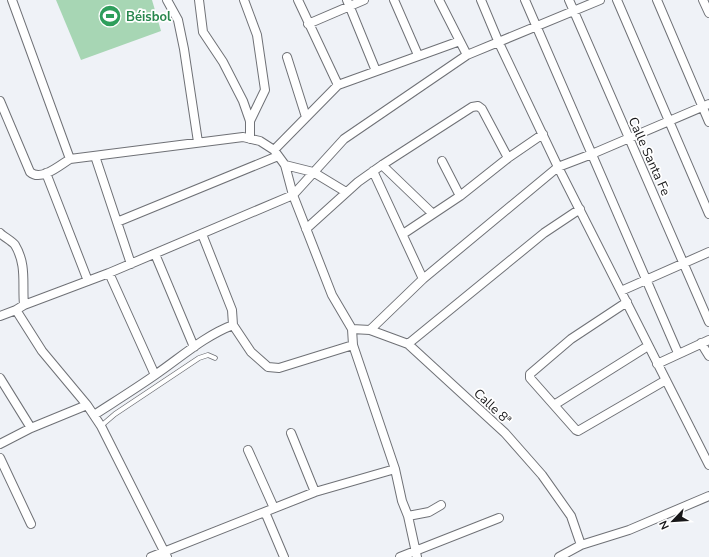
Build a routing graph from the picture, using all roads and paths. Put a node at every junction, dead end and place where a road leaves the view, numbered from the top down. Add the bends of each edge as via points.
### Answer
1 (12, 0) edge
2 (167, 0) edge
3 (199, 0) edge
4 (244, 0) edge
5 (298, 0) edge
6 (364, 0) edge
7 (394, 0) edge
8 (439, 0) edge
9 (481, 0) edge
10 (525, 0) edge
11 (569, 0) edge
12 (600, 0) edge
13 (617, 0) edge
14 (656, 0) edge
15 (703, 0) edge
16 (348, 3) edge
17 (574, 11) junction
18 (709, 13) edge
19 (308, 24) junction
20 (537, 27) junction
21 (460, 41) junction
22 (499, 43) junction
23 (418, 55) junction
24 (467, 56) junction
25 (287, 57) dead end
26 (376, 71) junction
27 (338, 85) junction
28 (0, 101) edge
29 (706, 105) edge
30 (306, 117) junction
31 (250, 121) junction
32 (669, 121) junction
33 (709, 122) edge
34 (543, 134) junction
35 (629, 138) junction
36 (250, 139) junction
37 (198, 142) junction
38 (276, 153) junction
39 (592, 154) junction
40 (95, 156) junction
41 (508, 158) junction
42 (70, 159) junction
43 (442, 161) dead end
44 (382, 164) junction
45 (285, 165) junction
46 (558, 167) junction
47 (373, 171) junction
48 (313, 172) junction
49 (46, 173) junction
50 (346, 192) junction
51 (293, 195) junction
52 (460, 196) junction
53 (580, 209) junction
54 (433, 214) junction
55 (709, 214) edge
56 (117, 222) junction
57 (306, 229) junction
58 (0, 233) edge
59 (202, 234) junction
60 (403, 234) junction
61 (709, 252) edge
62 (155, 254) junction
63 (683, 263) junction
64 (131, 264) junction
65 (109, 273) junction
66 (422, 279) junction
67 (646, 279) junction
68 (88, 281) junction
69 (621, 291) junction
70 (627, 302) junction
71 (24, 305) junction
72 (16, 310) junction
73 (0, 316) edge
74 (709, 322) edge
75 (233, 325) junction
76 (352, 329) junction
77 (370, 330) junction
78 (705, 342) edge
79 (408, 344) junction
80 (353, 345) junction
81 (648, 346) junction
82 (194, 347) junction
83 (678, 353) junction
84 (709, 356) edge
85 (215, 358) dead end
86 (657, 364) junction
87 (155, 375) junction
88 (0, 378) edge
89 (666, 380) junction
90 (86, 405) junction
91 (554, 405) junction
92 (94, 416) junction
93 (101, 426) junction
94 (31, 428) junction
95 (291, 433) dead end
96 (0, 444) edge
97 (248, 450) dead end
98 (0, 458) edge
99 (709, 465) edge
100 (395, 469) junction
101 (315, 492) junction
102 (709, 496) edge
103 (441, 505) dead end
104 (274, 508) junction
105 (265, 512) junction
106 (408, 516) junction
107 (499, 518) dead end
108 (31, 524) dead end
109 (581, 545) junction
110 (165, 554) edge
111 (416, 554) edge
112 (151, 557) edge
113 (284, 557) edge
114 (400, 557) edge
115 (558, 557) edge

1 - 42 street
2 - 37 street via 178,20
3 - 31 street via 204,32 223,62
4 - 31 street via 257,35 264,90
5 - 19 street
6 - 16 street
7 - 23 street
8 - 21 street
9 - 22 street
10 - 20 street
11 - 17 street, Calle Santa Fe
12 - 17 street
13 - 32 street
14 - 29 street
15 - 18 street
16 - 19 street
16 - 26 street
17 - 20 street
17 - 35 street, Calle Santa Fe
19 - 27 street
20 - 22 street
20 - 39 street
21 - 23 street
21 - 24 street
22 - 24 street
22 - 34 street
23 - 26 street
24 - 48 street via 344,139
25 - 30 street
26 - 27 street
27 - 30 street
28 - 49 street via 30,172 38,176
29 - 32 street
29 - 33 street
30 - 38 street
31 - 36 street
32 - 35 street
32 - 55 street
34 - 41 street
34 - 46 street
35 - 39 street
35 - 63 street, Calle Santa Fe
36 - 37 street via 242,137
36 - 38 street via 260,141
37 - 40 street
38 - 45 street
38 - 56 street
39 - 46 street
39 - 67 street
40 - 42 street
40 - 56 street
41 - 44 street via 478,106 472,107
41 - 52 street
42 - 49 street
43 - 52 street
44 - 47 street
44 - 54 street
45 - 48 street
45 - 51 street
46 - 53 street
46 - 66 street
47 - 50 street
47 - 60 street
48 - 50 street
48 - 51 street
49 - 68 street
50 - 57 street
51 - 57 street
51 - 59 street
52 - 54 street
53 - 69 street
53 - 79 street via 544,233
54 - 60 street
56 - 64 street
57 - 76 street via 332,295
58 - 71 street via 14,245 24,268
59 - 62 street
59 - 75 street via 232,310
60 - 66 street
61 - 63 street
62 - 64 street
62 - 82 street
63 - 67 street
63 - 74 street, Calle Santa Fe
64 - 65 street
65 - 68 street
65 - 87 street
66 - 77 street
67 - 69 street
67 - 83 street
68 - 71 street
69 - 70 street
70 - 81 street
70 - 91 street via 571,339 530,374 530,378
71 - 72 street
72 - 73 street
72 - 90 street via 42,350
75 - 80 street via 251,352 268,367 278,368
75 - 82 street
76 - 77 street, Calle 8ª
76 - 80 street
77 - 79 street, Calle 8ª
78 - 83 street
78 - 84 street
79 - 109 street, Calle 8ª via 505,433 542,475 570,516
80 - 100 street
81 - 86 street
81 - 91 street
82 - 87 street
83 - 86 street
85 - 93 lane via 208,355 199,358
86 - 89 street
87 - 92 street
88 - 94 street
89 - 91 street via 581,430 576,430
89 - 99 street
90 - 92 street
90 - 94 street
92 - 93 street
93 - 110 street
94 - 96 street
95 - 101 street
97 - 104 street
98 - 108 street
100 - 101 street
100 - 106 street
101 - 104 street
102 - 109 street via 629,530
103 - 106 street via 429,512
104 - 105 street
105 - 110 street
105 - 113 street
106 - 111 street
107 - 111 street
109 - 115 street
110 - 112 street
111 - 114 street

